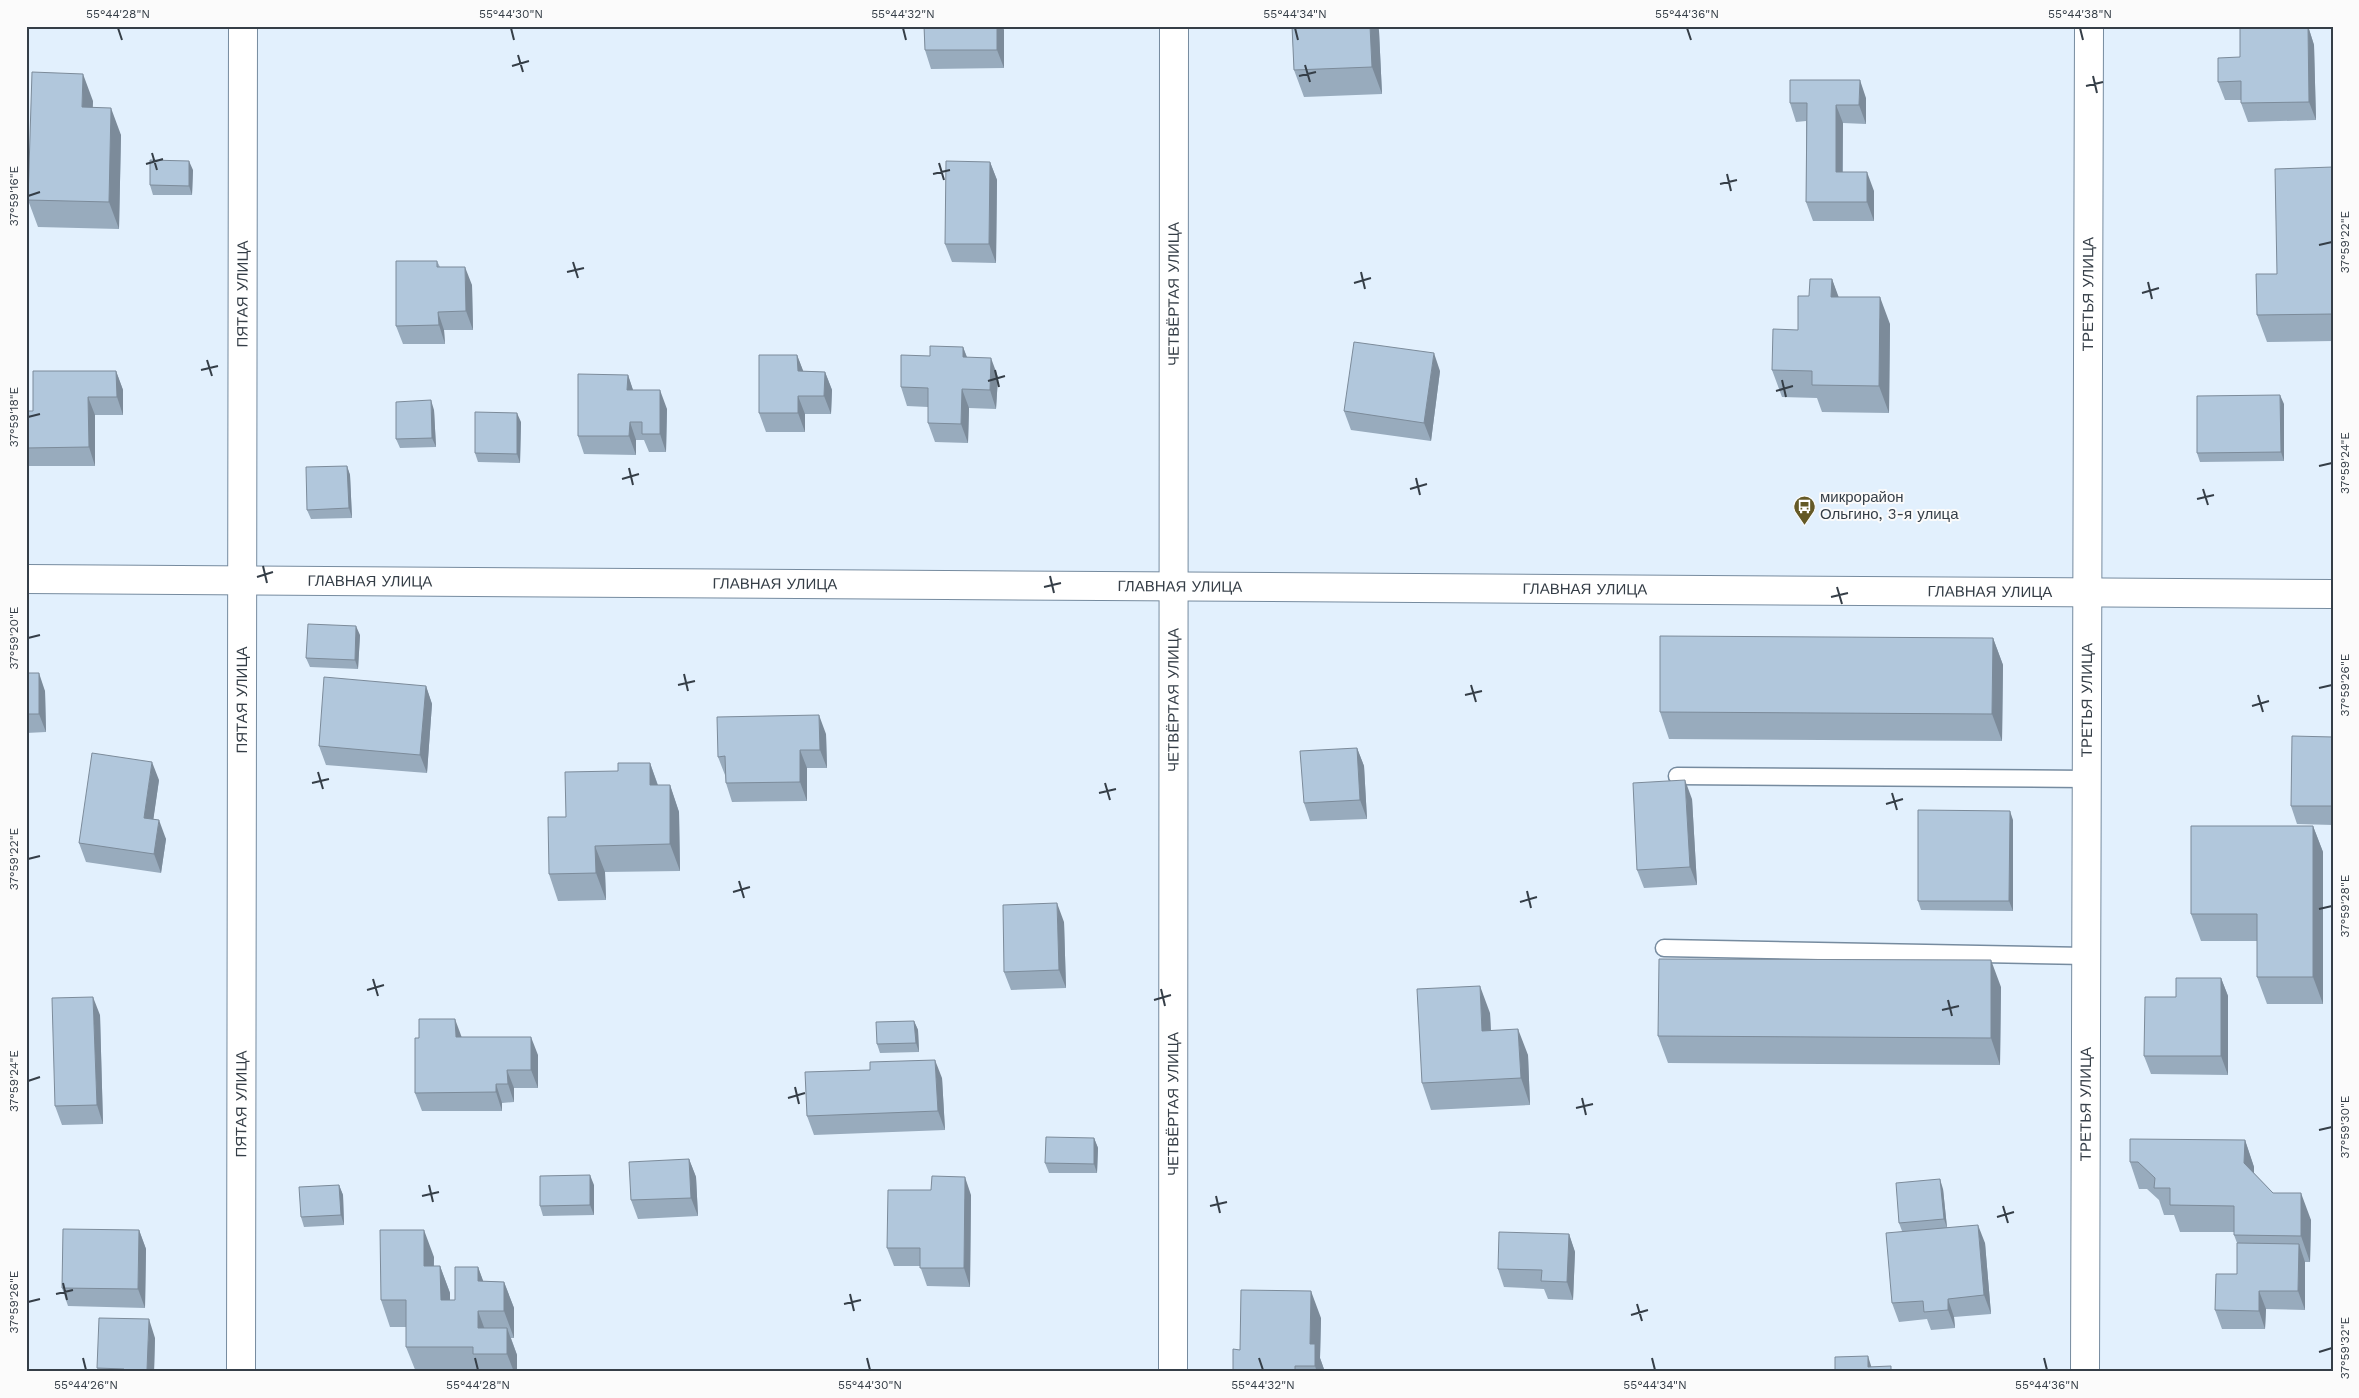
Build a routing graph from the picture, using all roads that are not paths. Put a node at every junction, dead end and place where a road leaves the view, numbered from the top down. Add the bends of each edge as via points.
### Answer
1 (243, 26) edge
2 (1174, 26) edge
3 (2089, 26) edge
4 (26, 579) edge
5 (242, 580) junction
6 (1173, 587) junction
7 (2088, 593) junction
8 (2333, 594) edge
9 (1677, 776) dead end
10 (2087, 779) junction
11 (1664, 948) dead end
12 (2086, 956) junction
13 (241, 1372) edge
14 (1172, 1372) edge
15 (2085, 1372) edge

1 - 5 street, ПЯТАЯ УЛИЦА
2 - 6 street, ЧЕТВЁРТАЯ УЛИЦА
3 - 7 street, ТРЕТЬЯ УЛИЦА
4 - 5 street, ГЛАВНАЯ УЛИЦА
5 - 6 street, ГЛАВНАЯ УЛИЦА
5 - 13 street, ПЯТАЯ УЛИЦА
6 - 7 street, ГЛАВНАЯ УЛИЦА
6 - 14 street, ЧЕТВЁРТАЯ УЛИЦА
7 - 8 street, ГЛАВНАЯ УЛИЦА
7 - 10 street, ТРЕТЬЯ УЛИЦА
9 - 10 lane
10 - 12 street, ТРЕТЬЯ УЛИЦА
11 - 12 lane
12 - 15 street, ТРЕТЬЯ УЛИЦА

